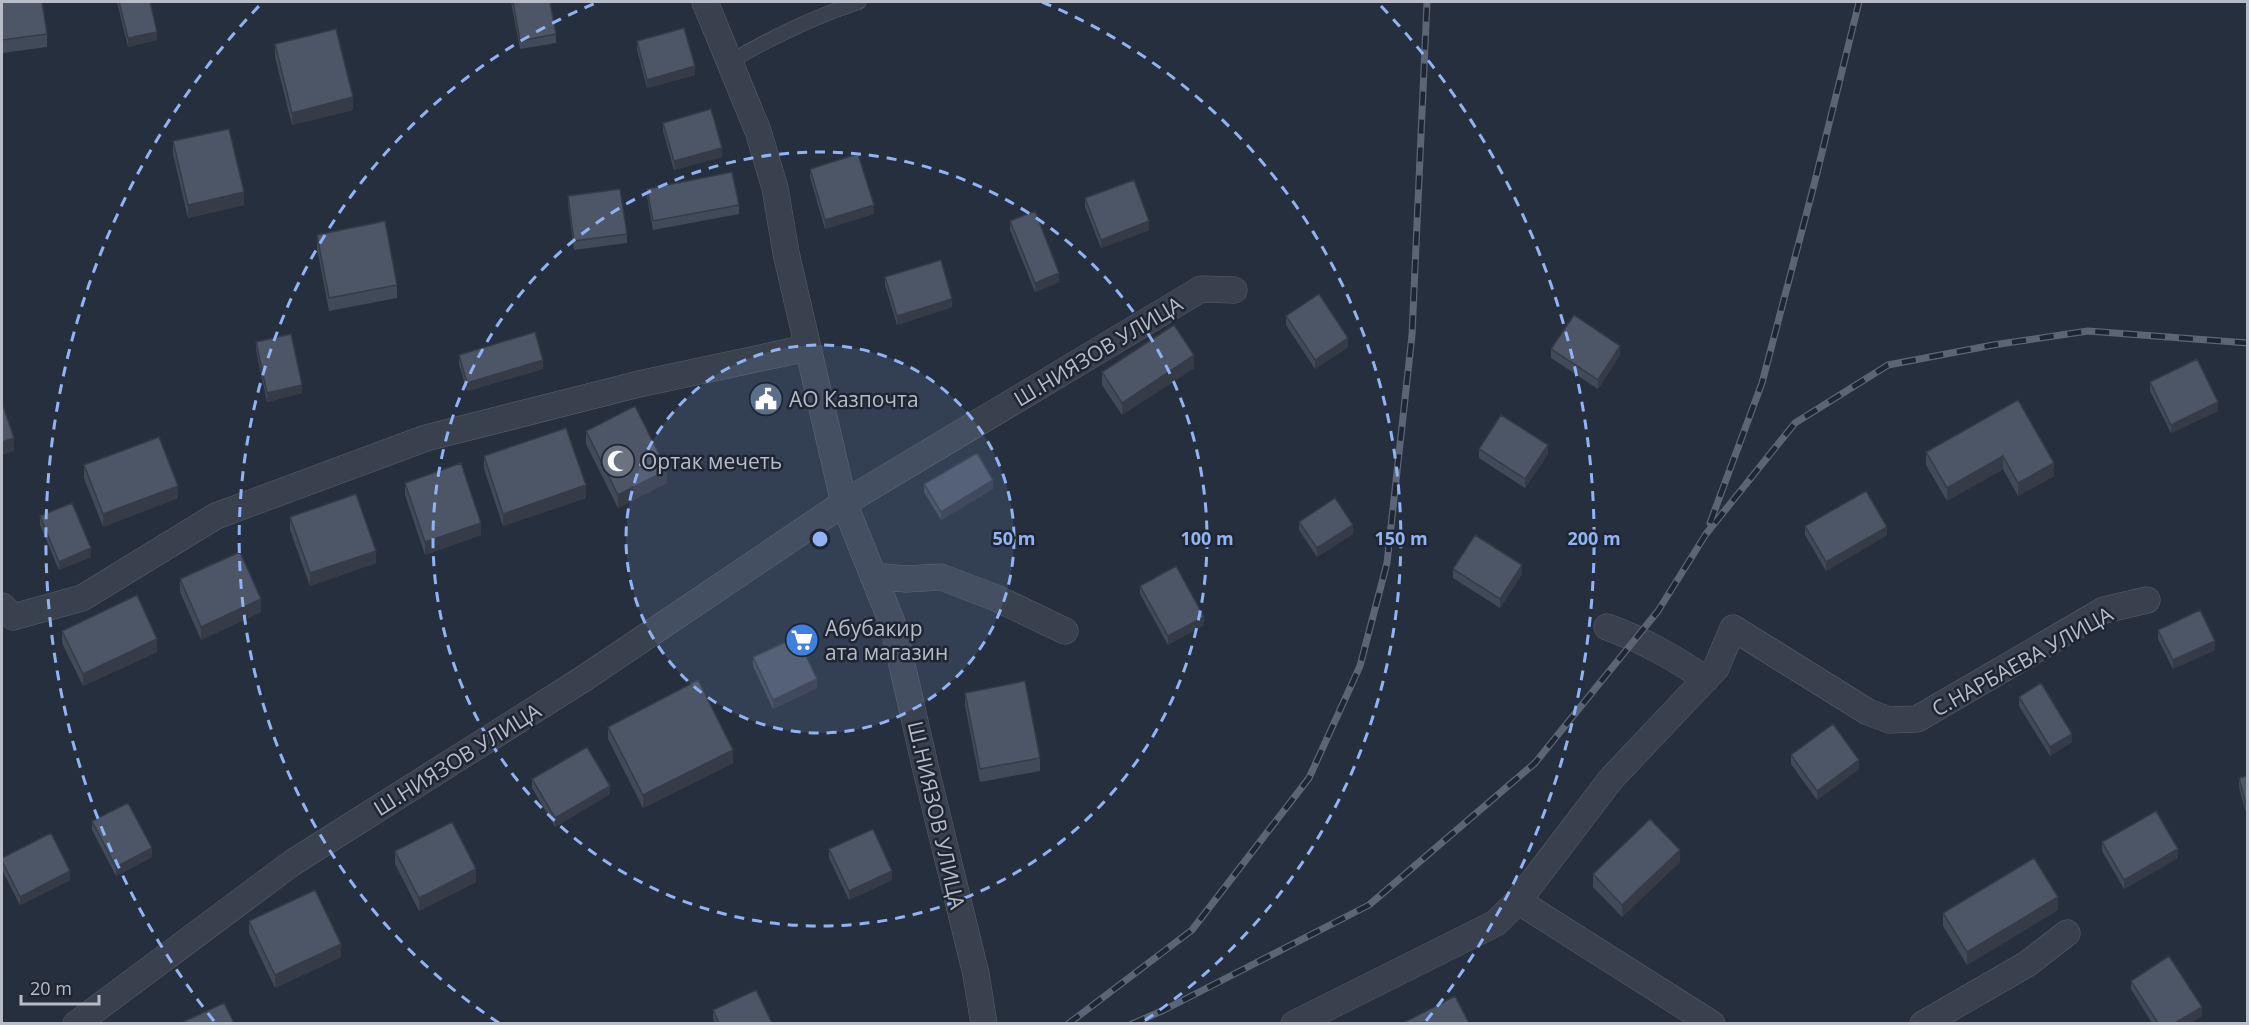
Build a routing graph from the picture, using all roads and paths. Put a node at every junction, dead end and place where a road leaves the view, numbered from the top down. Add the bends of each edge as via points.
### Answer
1 (705, 2) edge
2 (859, 2) edge
3 (728, 63) junction
4 (1234, 290) dead end
5 (807, 348) junction
6 (844, 503) junction
7 (873, 576) junction
8 (2147, 600) dead end
9 (2, 606) edge
10 (1607, 627) dead end
11 (1065, 631) dead end
12 (1706, 679) junction
13 (1518, 901) junction
14 (2067, 933) dead end
15 (76, 1023) edge
16 (983, 1023) edge
17 (1294, 1023) edge
18 (1712, 1023) edge
19 (1923, 1023) edge

1 - 3 street, Ш.НИЯЗОВ УЛИЦА
2 - 3 lane via 755,46
3 - 5 street, Ш.НИЯЗОВ УЛИЦА via 758,131 775,188
4 - 6 street, Ш.НИЯЗОВ УЛИЦА via 1201,289
5 - 6 street, Ш.НИЯЗОВ УЛИЦА
5 - 9 street via 639,384 426,438 216,516 82,598 13,617
6 - 7 street, Ш.НИЯЗОВ УЛИЦА
6 - 15 street, Ш.НИЯЗОВ УЛИЦА via 583,679 292,863
7 - 11 street via 941,577
7 - 16 street, Ш.НИЯЗОВ УЛИЦА via 893,625 976,974
8 - 12 street, С.НАРБАЕВА УЛИЦА via 2104,610 1917,719 1889,720 1868,712 1733,628 1716,668
10 - 12 street via 1662,650
12 - 13 street, С.НАРБАЕВА УЛИЦА via 1611,779
13 - 17 street, С.НАРБАЕВА УЛИЦА via 1496,923
13 - 18 street
14 - 19 street via 2027,964

